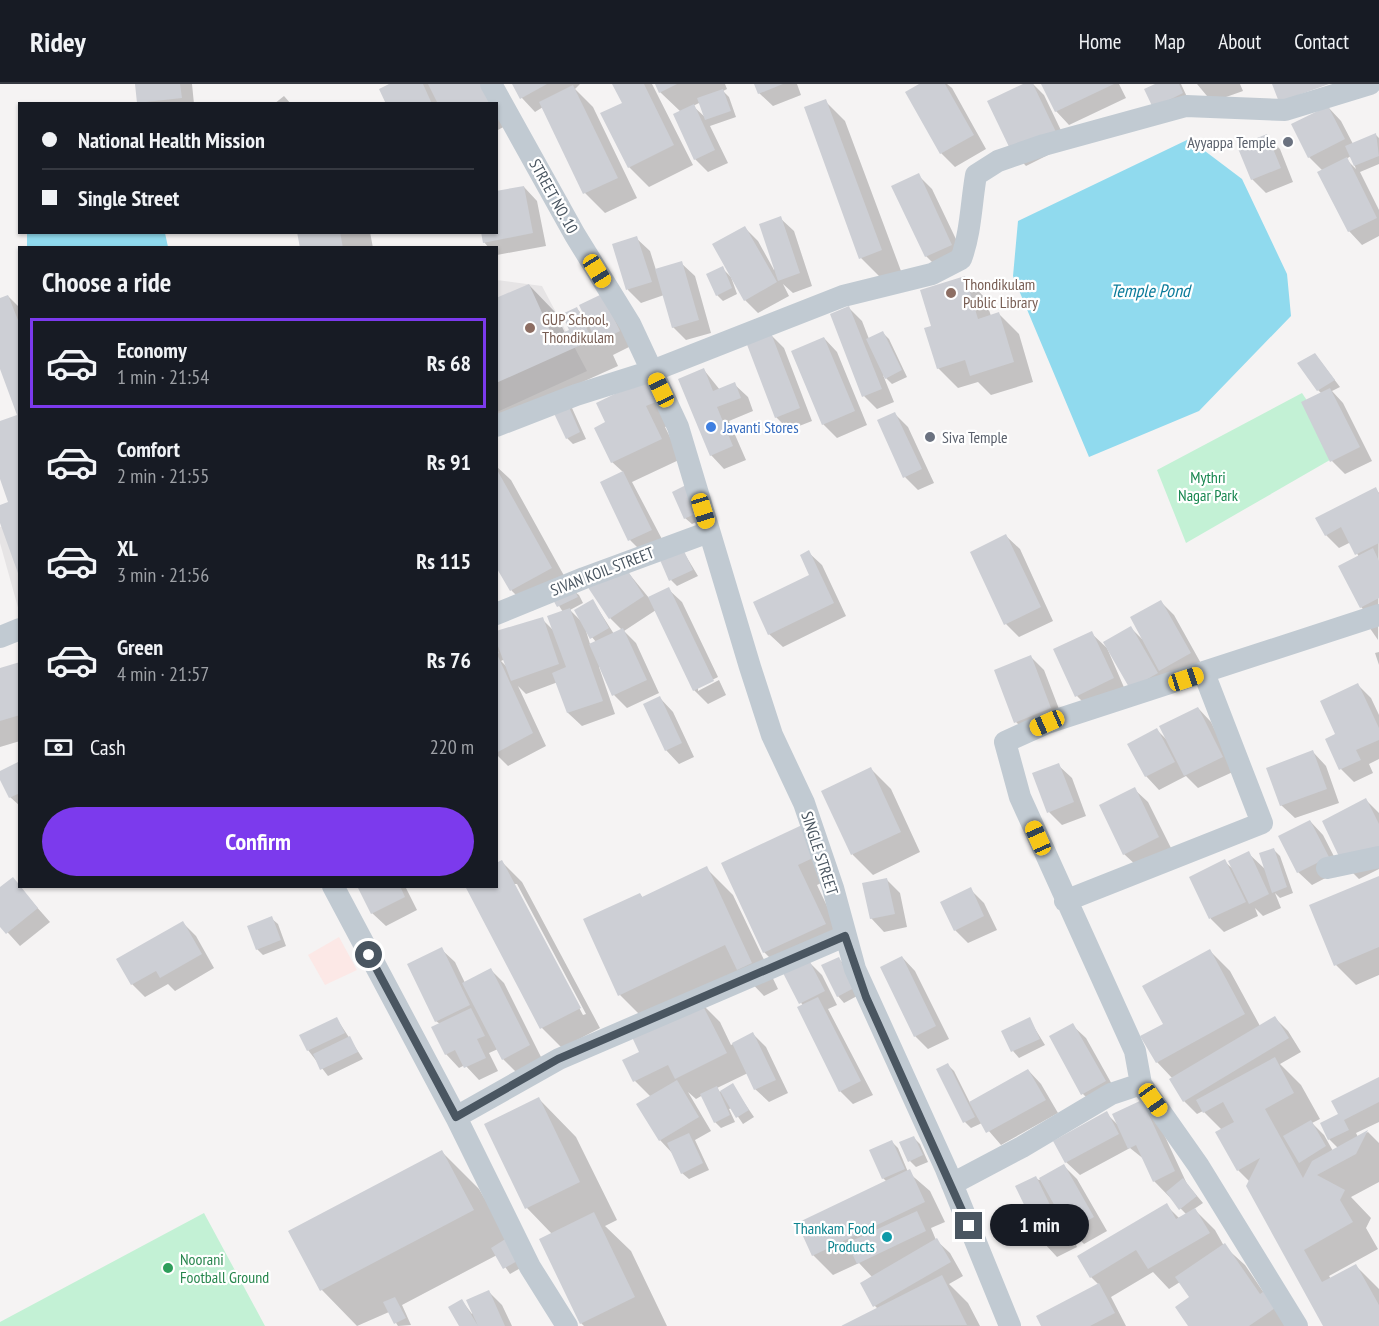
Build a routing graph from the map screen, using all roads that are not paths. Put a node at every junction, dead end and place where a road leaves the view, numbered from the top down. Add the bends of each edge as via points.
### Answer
1 (491, 84) edge
2 (1370, 84) edge
3 (652, 371) junction
4 (498, 425) edge
5 (710, 532) junction
6 (498, 613) edge
7 (1379, 615) edge
8 (18, 630) edge
9 (0, 638) edge
10 (1204, 673) junction
11 (1379, 856) edge
12 (1327, 868) dead end
13 (334, 888) edge
14 (1065, 901) junction
15 (845, 936) junction
16 (1141, 1084) junction
17 (456, 1117) junction
18 (952, 1184) junction
19 (567, 1326) edge
20 (1010, 1326) edge
21 (1297, 1326) edge

1 - 3 street, STREET NO. 10 via 630,324
2 - 3 street via 1285,110 1186,106 1098,128 998,161 976,175 970,236 961,259 932,274 843,296 770,322
3 - 4 street
3 - 5 street, SINGLE STREET via 678,427
5 - 6 street, SIVAN KOIL STREET via 594,573
5 - 15 street, SINGLE STREET via 772,735 804,803
7 - 10 street
8 - 9 street
10 - 14 street via 1262,823
10 - 14 street via 1047,723 1005,742 1020,797
11 - 12 street
13 - 17 street
14 - 16 street via 1135,1052
15 - 17 street via 558,1059
15 - 18 street, SINGLE STREET via 866,997
16 - 18 street via 1111,1094
16 - 21 street via 1198,1165
17 - 19 street via 530,1267
18 - 20 street, SINGLE STREET

